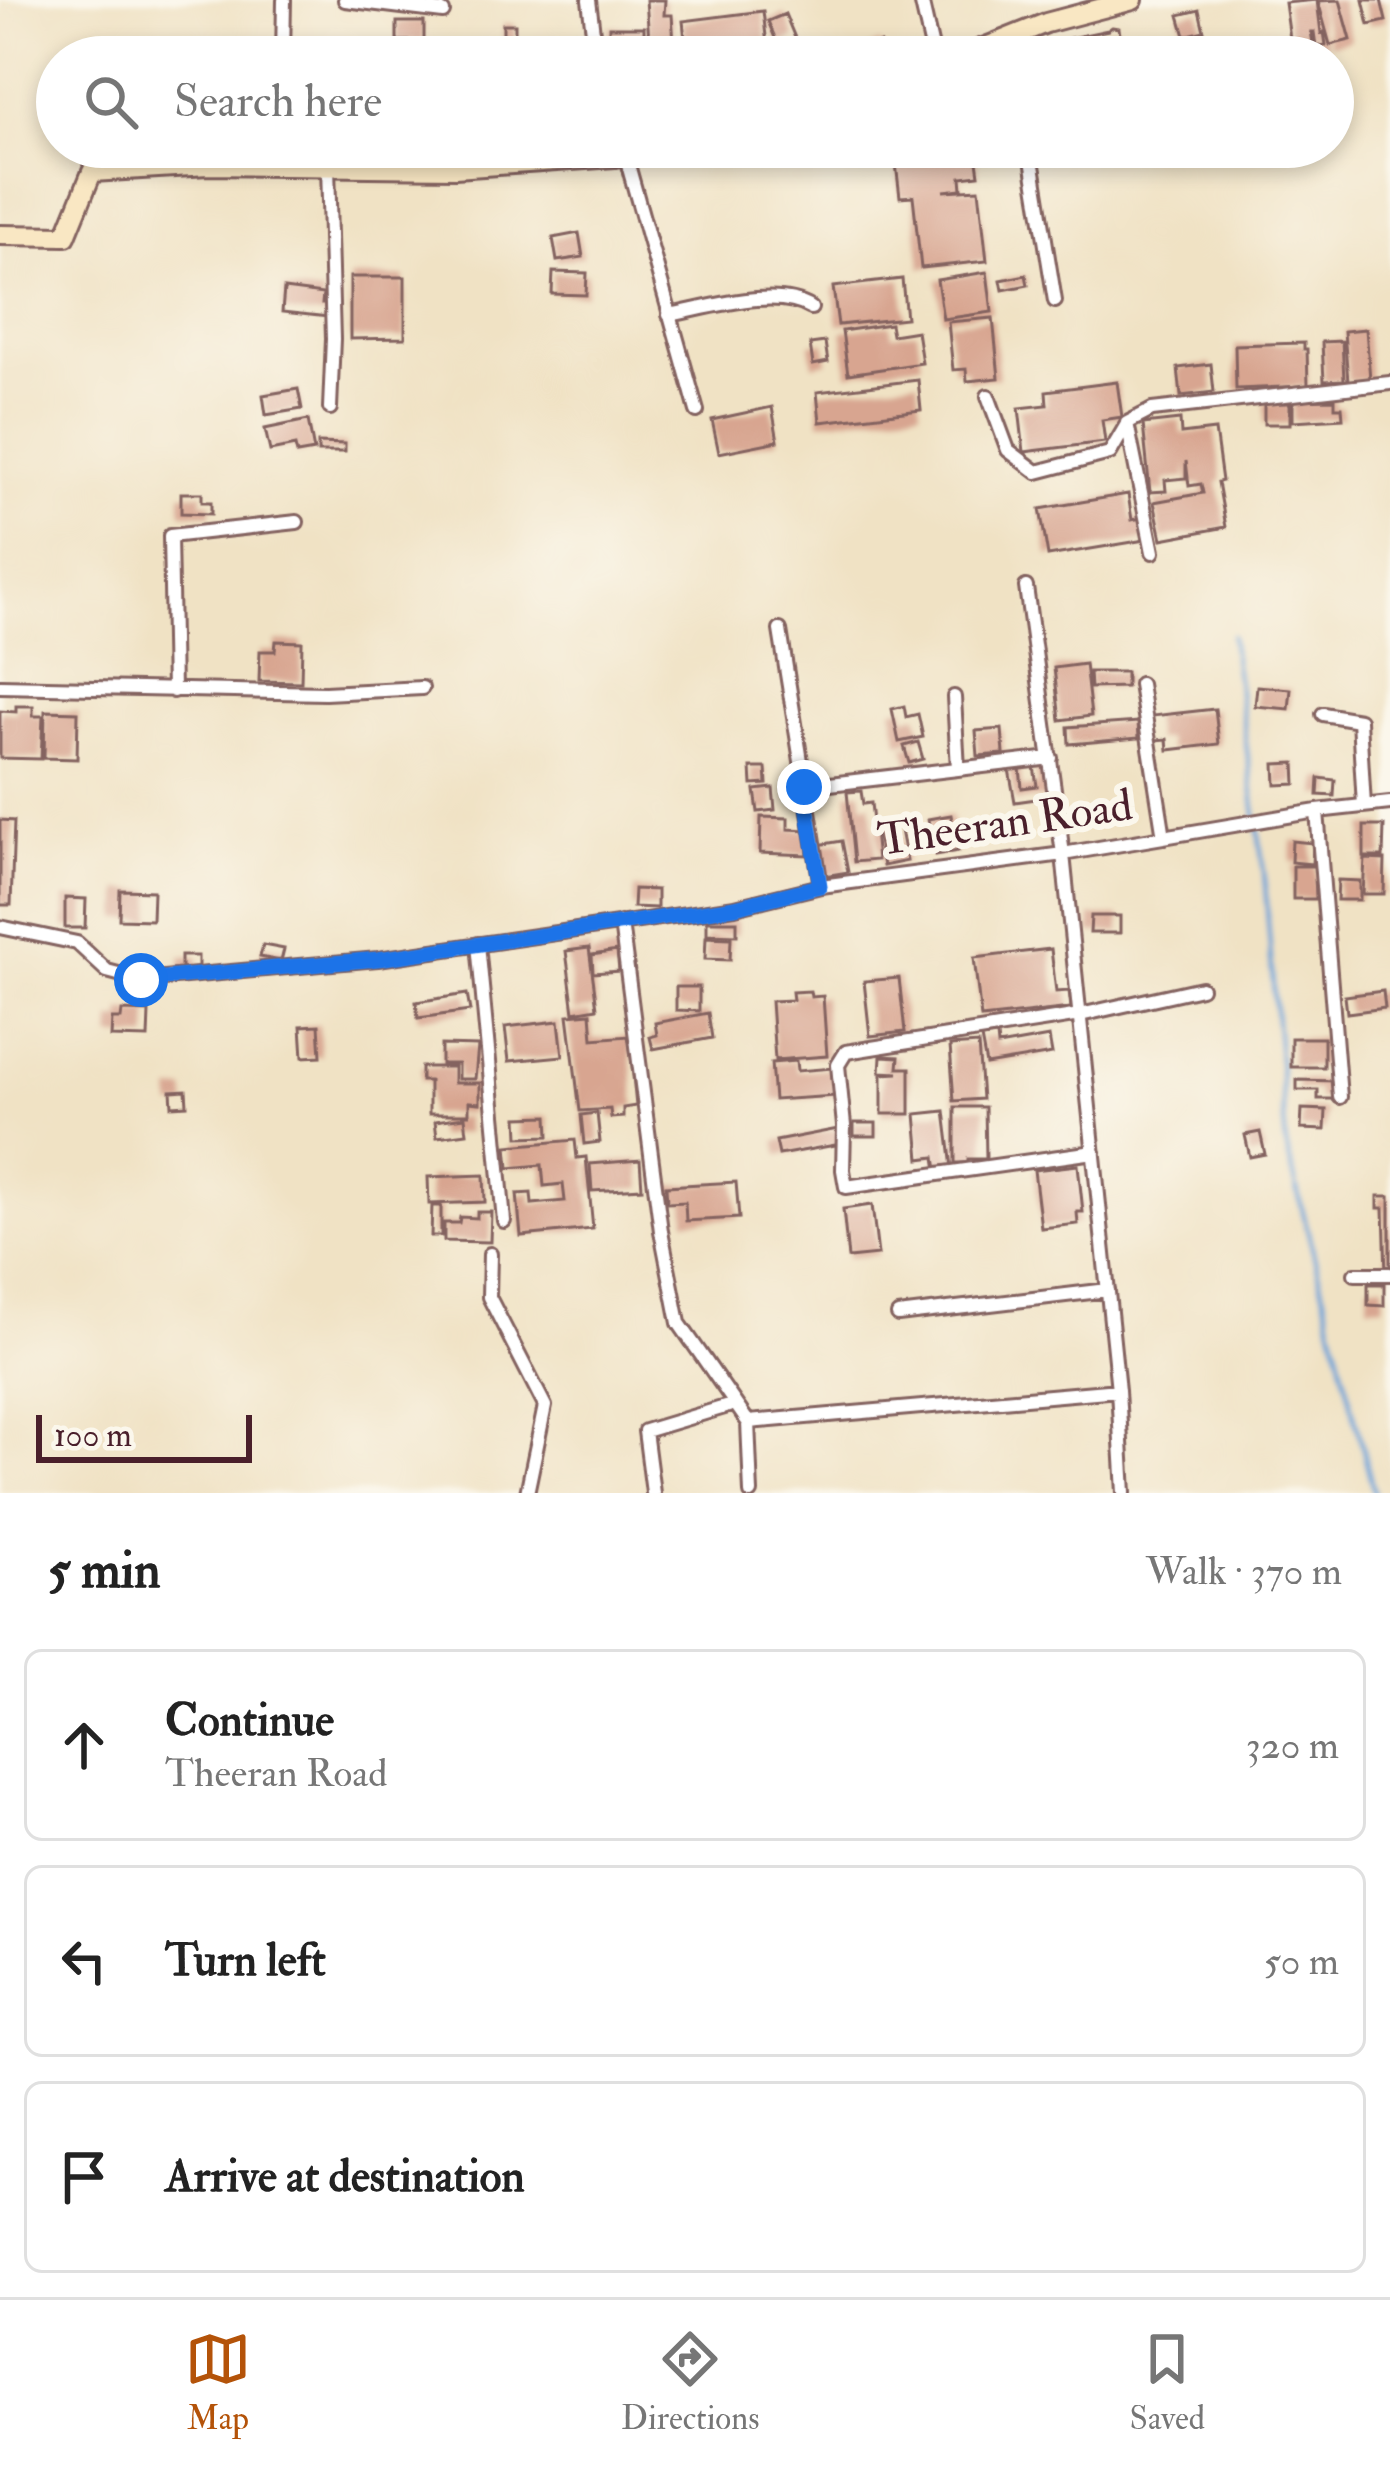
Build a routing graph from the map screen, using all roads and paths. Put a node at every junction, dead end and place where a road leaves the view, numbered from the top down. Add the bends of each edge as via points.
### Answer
1 (284, 0) edge
2 (345, 0) edge
3 (590, 0) edge
4 (921, 0) edge
5 (1133, 0) edge
6 (443, 12) dead end
7 (283, 36) edge
8 (594, 36) edge
9 (929, 36) edge
10 (1029, 36) edge
11 (158, 168) edge
12 (328, 168) edge
13 (623, 168) edge
14 (1033, 168) edge
15 (0, 235) edge
16 (1055, 301) dead end
17 (811, 308) dead end
18 (669, 315) junction
19 (1390, 383) edge
20 (988, 395) dead end
21 (330, 408) dead end
22 (697, 411) dead end
23 (1127, 422) junction
24 (297, 522) dead end
25 (1154, 552) dead end
26 (1026, 587) dead end
27 (780, 630) dead end
28 (1140, 684) dead end
29 (0, 686) edge
30 (422, 688) dead end
31 (173, 691) junction
32 (954, 698) dead end
33 (1323, 714) dead end
34 (1051, 758) junction
35 (958, 769) junction
36 (804, 787) junction
37 (1390, 803) edge
38 (1364, 806) junction
39 (1317, 811) junction
40 (1164, 837) junction
41 (1064, 854) junction
42 (820, 886) junction
43 (621, 923) junction
44 (0, 927) edge
45 (478, 944) junction
46 (1201, 988) dead end
47 (1080, 1015) junction
48 (1340, 1097) dead end
49 (1094, 1152) junction
50 (504, 1221) dead end
51 (490, 1254) dead end
52 (1355, 1274) dead end
53 (1390, 1274) edge
54 (1108, 1290) junction
55 (898, 1315) dead end
56 (1118, 1390) junction
57 (735, 1404) junction
58 (748, 1422) junction
59 (527, 1493) edge
60 (653, 1493) edge
61 (751, 1493) edge
62 (1124, 1493) edge

1 - 7 street
2 - 6 street
3 - 8 street
4 - 9 street
5 - 10 street via 1046,23
11 - 15 street via 92,172 66,236
12 - 21 street
13 - 18 street
14 - 16 street
17 - 18 street via 761,299
18 - 22 street
19 - 23 street via 1152,410
20 - 23 street via 1009,450 1036,472 1110,453
23 - 25 street
24 - 31 street via 170,536
26 - 34 street
27 - 36 street
28 - 40 street
29 - 31 street
30 - 31 street
32 - 35 street
33 - 38 street via 1359,720
34 - 35 street
34 - 41 street
35 - 36 street
36 - 42 street
37 - 38 street, Theeran Road
38 - 39 street, Theeran Road
39 - 40 street, Theeran Road
39 - 48 street
40 - 41 street, Theeran Road
41 - 42 street, Theeran Road
41 - 47 street
42 - 43 street, Theeran Road
43 - 45 street, Theeran Road
43 - 57 street via 679,1323
44 - 45 street, Theeran Road via 77,943 107,971 141,980
45 - 50 street
46 - 47 street
47 - 49 street
47 - 49 street via 846,1052 838,1065 843,1170 847,1186
49 - 54 street
51 - 59 street via 489,1297 545,1406
52 - 53 street
54 - 55 street
54 - 56 street
56 - 58 street
56 - 62 street
57 - 58 street
57 - 60 street via 645,1431
58 - 61 street

